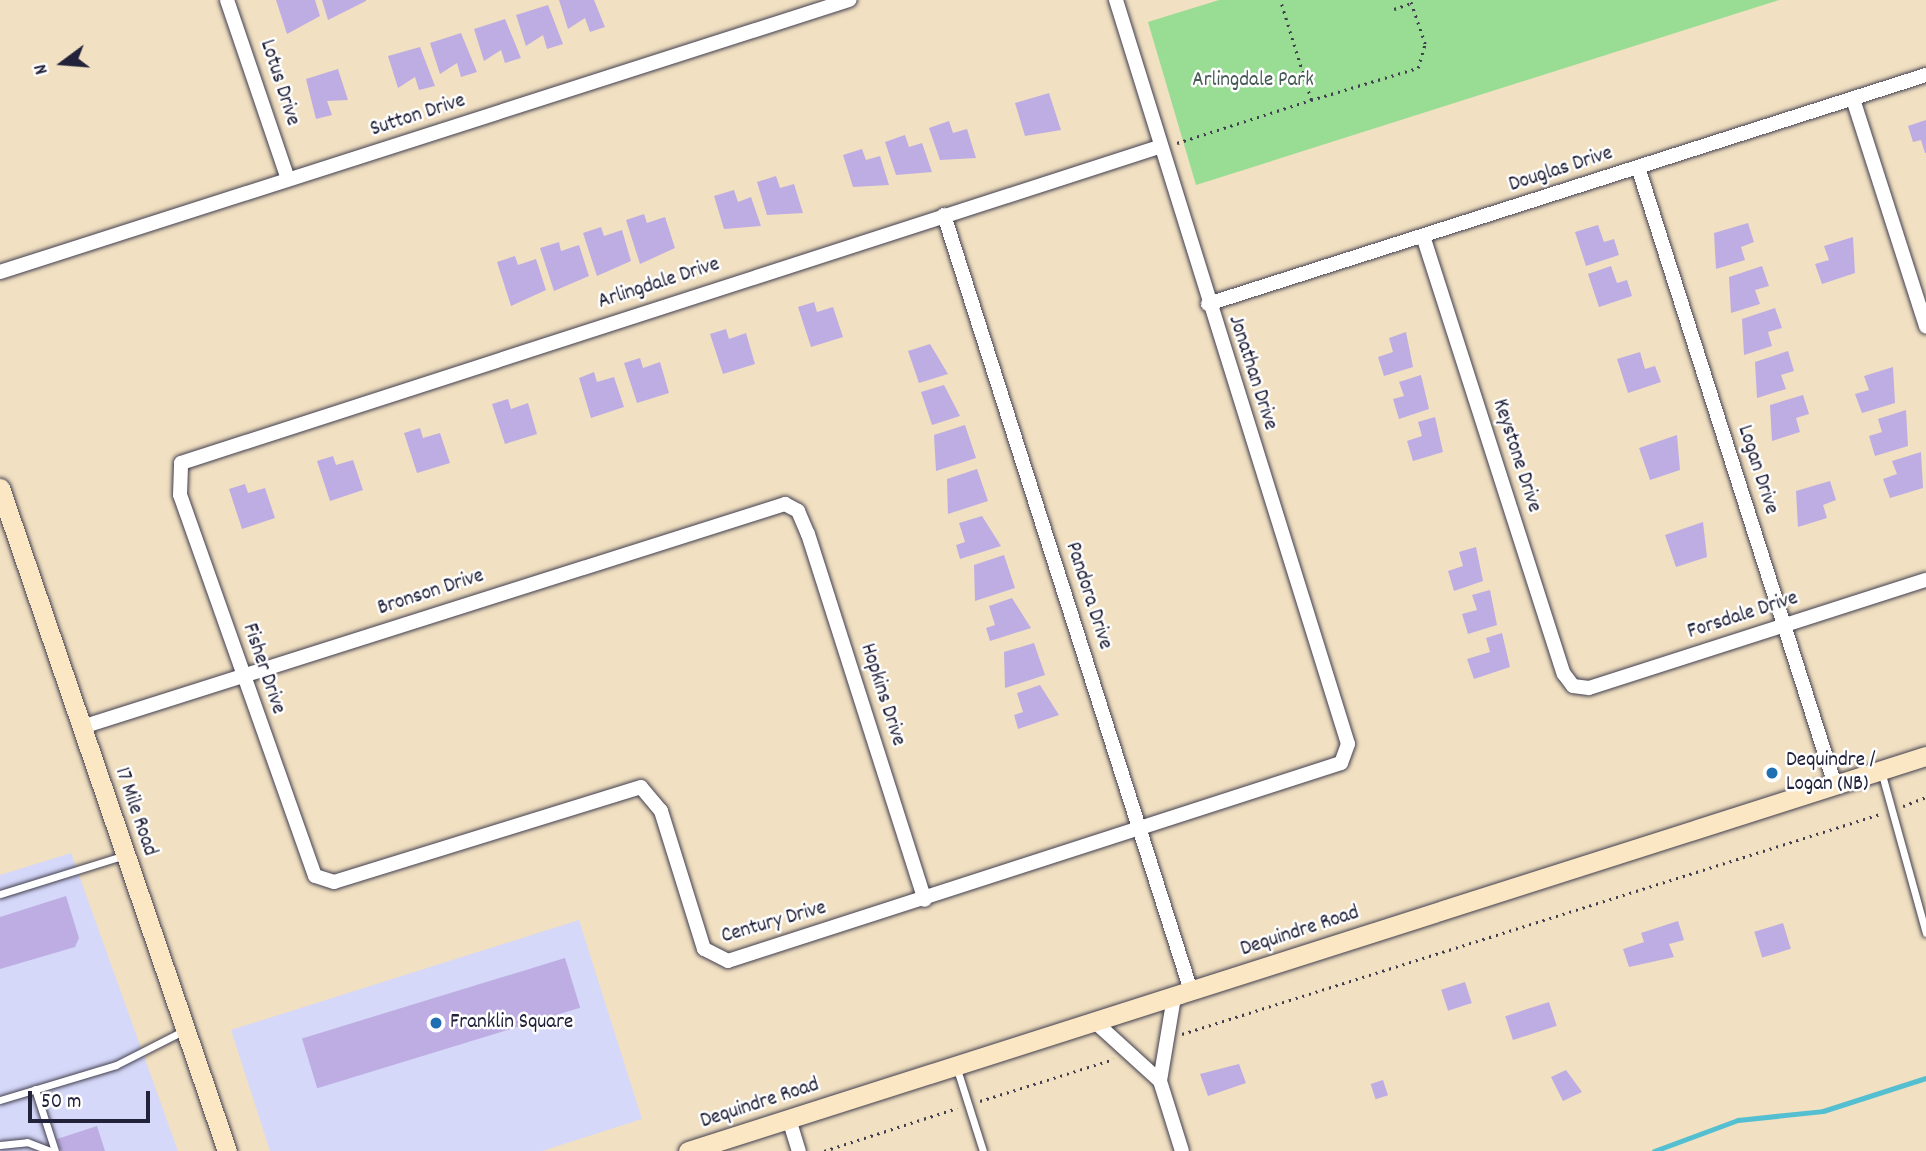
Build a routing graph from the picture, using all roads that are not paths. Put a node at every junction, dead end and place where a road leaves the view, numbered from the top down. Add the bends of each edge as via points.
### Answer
1 (227, 0) edge
2 (849, 0) edge
3 (1116, 0) edge
4 (1926, 75) edge
5 (1853, 99) junction
6 (1158, 146) junction
7 (1639, 167) junction
8 (288, 179) junction
9 (944, 215) junction
10 (1423, 236) junction
11 (0, 272) edge
12 (1208, 304) junction
13 (1926, 327) edge
14 (178, 468) joint
15 (0, 488) edge
16 (792, 506) joint
17 (1926, 580) edge
18 (1784, 625) junction
19 (243, 675) junction
20 (1573, 686) joint
21 (82, 727) junction
22 (1926, 756) edge
23 (1346, 758) joint
24 (1881, 771) junction
25 (1835, 785) junction
26 (1140, 830) junction
27 (125, 855) junction
28 (320, 879) joint
29 (0, 894) edge
30 (925, 900) junction
31 (1926, 933) edge
32 (1182, 994) junction
33 (1094, 1021) junction
34 (186, 1030) junction
35 (956, 1066) junction
36 (1160, 1081) junction
37 (35, 1089) junction
38 (0, 1100) edge
39 (789, 1119) junction
40 (27, 1142) junction
41 (0, 1145) edge
42 (30, 1151) edge
43 (50, 1151) edge
44 (55, 1151) edge
45 (227, 1151) edge
46 (688, 1151) edge
47 (799, 1151) edge
48 (983, 1151) edge
49 (1182, 1151) edge

1 - 8 street, Lotus Drive
2 - 8 street, Sutton Drive
3 - 6 street, Jonathan Drive
4 - 5 street, Douglas Drive
5 - 7 street, Douglas Drive
5 - 13 street
6 - 9 street, Arlingdale Drive
6 - 12 street, Jonathan Drive
7 - 10 street, Douglas Drive
7 - 18 street, Logan Drive
8 - 11 street, Sutton Drive
9 - 14 street, Arlingdale Drive via 209,450
9 - 26 street, Pandora Drive
10 - 12 street, Douglas Drive
10 - 20 street, Keystone Drive via 1564,674
12 - 23 street, Jonathan Drive via 1348,744
14 - 19 street, Fisher Drive via 180,495
15 - 21 main road, 17 Mile Road
16 - 19 street, Bronson Drive via 778,505
16 - 30 street, Hopkins Drive via 808,534
17 - 18 street, Forsdale Drive
18 - 20 street, Forsdale Drive via 1589,688
18 - 25 street, Logan Drive
19 - 21 street, Bronson Drive
19 - 28 street, Fisher Drive via 306,860
21 - 27 main road, 17 Mile Road
22 - 24 main road, Dequindre Road
23 - 26 street, Century Drive via 1324,771
24 - 25 main road, Dequindre Road
24 - 31 lane
25 - 32 main road, Dequindre Road
26 - 30 street, Century Drive
26 - 32 street, Pandora Drive
27 - 29 lane
27 - 34 main road, 17 Mile Road
28 - 30 street, Century Drive via 334,882 641,787 657,800 704,949 718,961
32 - 33 main road, Dequindre Road
32 - 36 street
33 - 35 main road, Dequindre Road
33 - 36 street
34 - 37 lane via 116,1065
34 - 45 main road, 17 Mile Road
35 - 39 main road, Dequindre Road
35 - 48 lane
36 - 49 street
37 - 38 lane
37 - 44 lane
39 - 46 main road, Dequindre Road
39 - 47 street
40 - 41 lane
40 - 42 lane
40 - 43 lane

